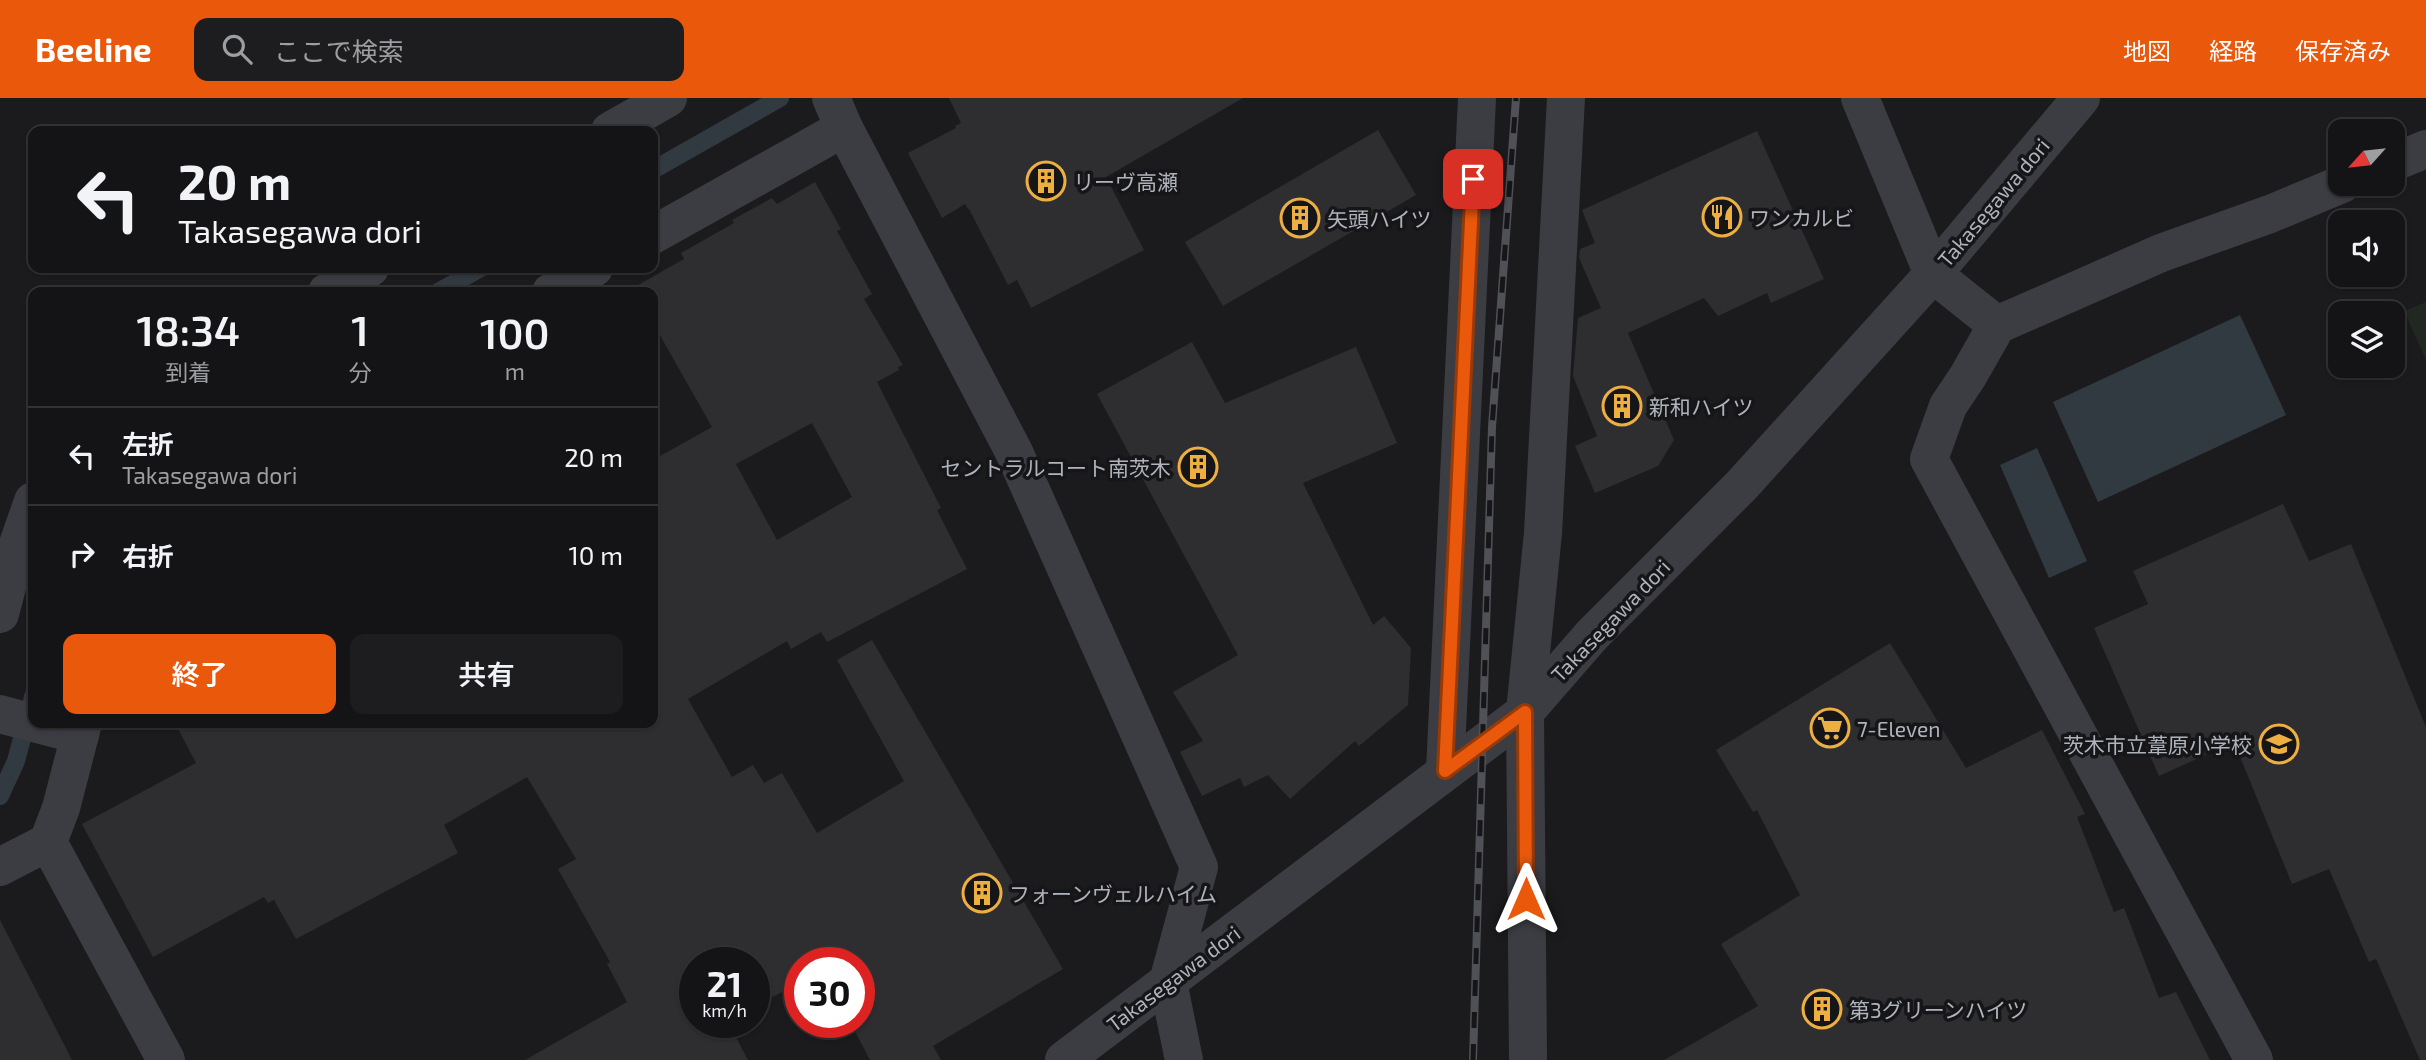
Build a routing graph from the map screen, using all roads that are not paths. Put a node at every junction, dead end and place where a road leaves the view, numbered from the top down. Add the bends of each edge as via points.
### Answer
1 (668, 98) edge
2 (1477, 98) edge
3 (1566, 98) edge
4 (1860, 98) edge
5 (2081, 98) edge
6 (837, 111) edge
7 (619, 126) edge
8 (2426, 149) edge
9 (2405, 158) edge
10 (2328, 190) edge
11 (658, 232) edge
12 (361, 273) edge
13 (585, 273) edge
14 (1933, 274) junction
15 (336, 287) edge
16 (560, 287) edge
17 (1997, 324) junction
18 (28, 515) edge
19 (0, 614) edge
20 (1525, 712) junction
21 (0, 714) edge
22 (28, 720) edge
23 (59, 728) edge
24 (1445, 771) junction
25 (48, 842) junction
26 (0, 867) edge
27 (1168, 982) junction
28 (166, 1060) edge
29 (1064, 1060) edge
30 (1184, 1060) edge
31 (1528, 1060) edge
32 (2254, 1060) edge

1 - 7 street
2 - 24 street
3 - 20 street via 1543,533
4 - 14 street
5 - 14 street, Takasegawa dori
6 - 11 street
6 - 27 street via 1014,452 1199,867
8 - 9 street
10 - 17 street via 2161,253
12 - 15 street
13 - 16 street
14 - 17 street
14 - 20 street, Takasegawa dori via 1742,485 1592,635
17 - 32 street via 1948,406 1929,459
18 - 19 street
20 - 24 street, Takasegawa dori
20 - 31 street
21 - 22 street
23 - 25 street via 61,808
24 - 27 street, Takasegawa dori
25 - 26 street
25 - 28 street
27 - 29 street, Takasegawa dori
27 - 30 street

